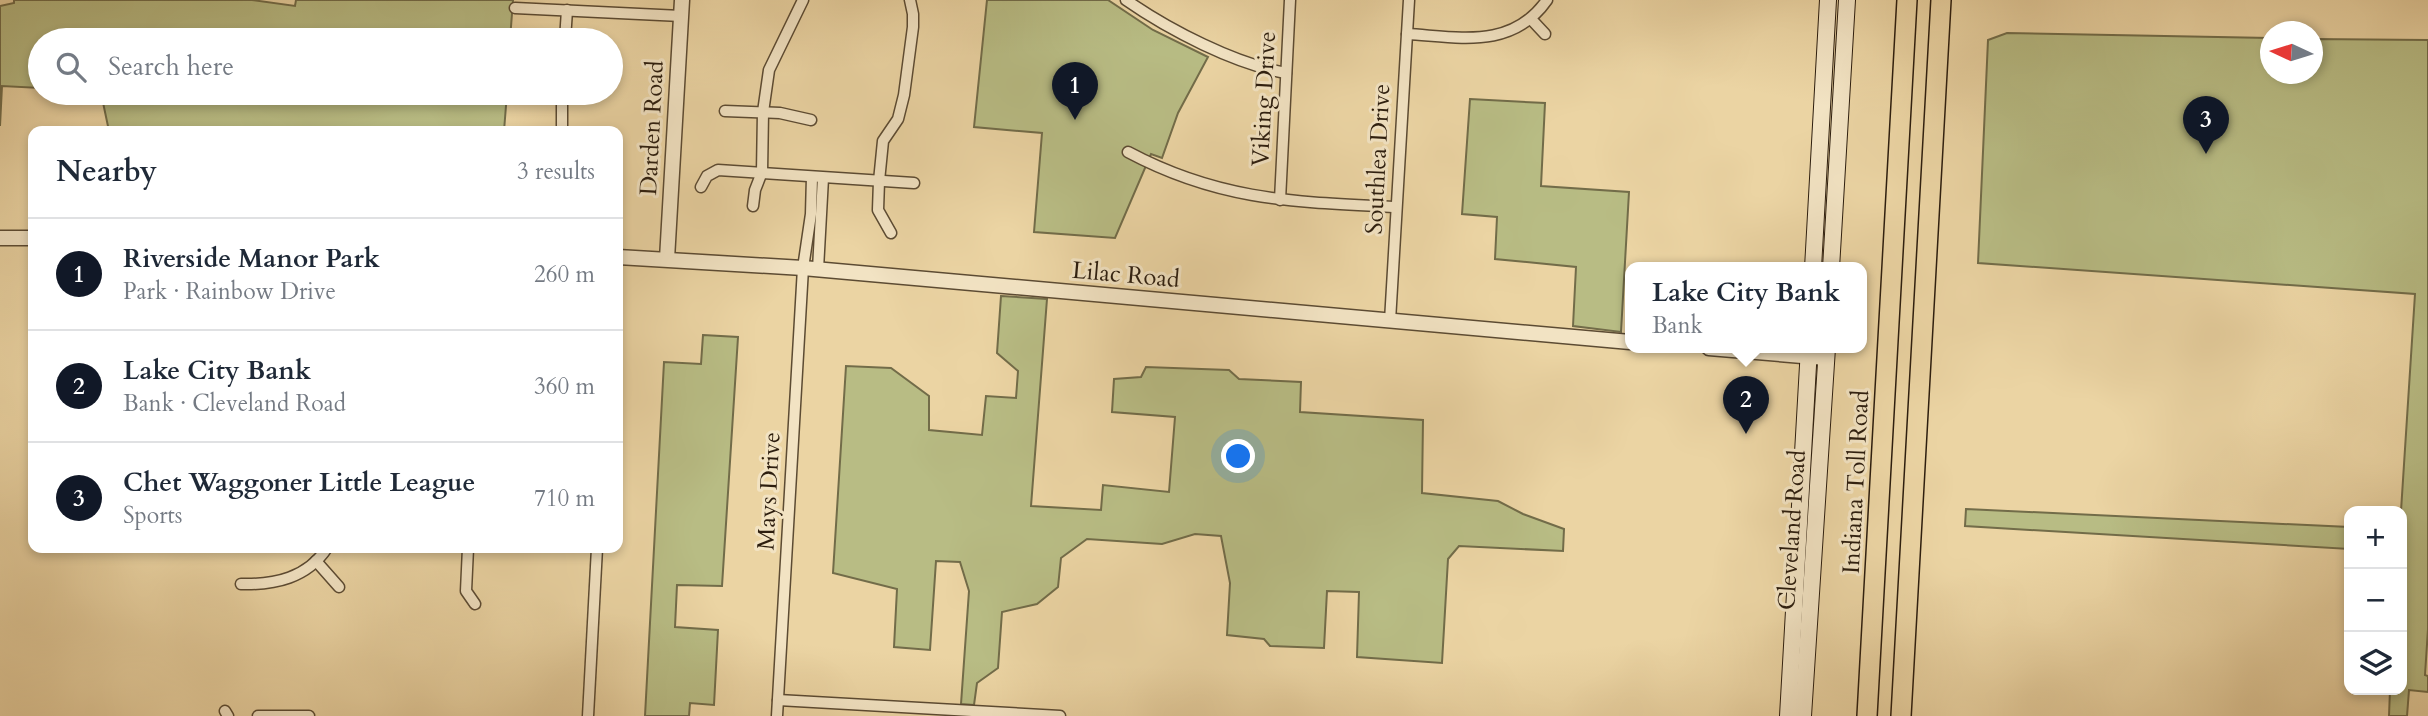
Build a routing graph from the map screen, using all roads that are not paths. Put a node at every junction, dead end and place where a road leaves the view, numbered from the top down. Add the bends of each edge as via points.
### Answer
1 (682, 0) edge
2 (803, 0) edge
3 (1126, 0) edge
4 (1290, 0) edge
5 (1409, 0) edge
6 (1546, 0) edge
7 (1828, 0) edge
8 (1847, 0) edge
9 (1907, 0) edge
10 (1941, 0) edge
11 (911, 2) edge
12 (515, 8) dead end
13 (567, 10) junction
14 (681, 16) junction
15 (1531, 19) junction
16 (566, 28) edge
17 (1407, 34) junction
18 (1545, 34) dead end
19 (1286, 73) junction
20 (562, 105) edge
21 (725, 111) dead end
22 (764, 112) junction
23 (811, 120) dead end
24 (562, 126) edge
25 (1128, 152) dead end
26 (762, 172) junction
27 (818, 178) junction
28 (879, 181) junction
29 (914, 183) dead end
30 (701, 187) dead end
31 (1280, 200) junction
32 (753, 206) dead end
33 (1396, 207) junction
34 (891, 233) dead end
35 (0, 238) edge
36 (28, 238) edge
37 (623, 257) edge
38 (667, 259) junction
39 (1813, 262) edge
40 (1831, 262) edge
41 (810, 269) junction
42 (1390, 321) junction
43 (1625, 342) edge
44 (1809, 353) edge
45 (1827, 353) edge
46 (323, 553) edge
47 (468, 553) edge
48 (597, 553) edge
49 (317, 561) junction
50 (241, 584) dead end
51 (338, 587) dead end
52 (475, 604) dead end
53 (778, 700) junction
54 (258, 716) edge
55 (309, 716) edge
56 (588, 716) edge
57 (777, 716) edge
58 (1059, 716) edge
59 (1788, 716) edge
60 (1803, 716) edge
61 (1867, 716) edge
62 (1901, 716) edge

1 - 14 street, Darden Road
2 - 22 street via 769,70
3 - 19 street via 1190,37
4 - 19 street, Viking Drive
5 - 17 street, Southlea Drive
6 - 15 street
7 - 39 main road
8 - 40 main road
9 - 61 highway, Indiana Toll Road
10 - 62 highway
11 - 28 street via 913,27 904,95 898,119 883,141
12 - 13 street
13 - 14 street
13 - 16 street
14 - 38 street, Darden Road
15 - 17 street via 1520,27 1475,38
15 - 18 street
17 - 33 street, Southlea Drive
19 - 31 street, Viking Drive
20 - 24 street
21 - 22 street
22 - 23 street
22 - 26 street
25 - 31 street via 1208,186
26 - 27 street
26 - 30 street via 718,170 707,176
26 - 32 street
27 - 28 street
27 - 41 street, Mays Drive via 811,214
28 - 29 street
28 - 34 street via 878,210
31 - 33 street
33 - 42 street, Southlea Drive
35 - 36 street
37 - 38 street, Lilac Road
38 - 41 street, Lilac Road
41 - 42 street, Lilac Road
41 - 53 street, Mays Drive
42 - 43 street, Lilac Road
44 - 59 main road, Cleveland Road
45 - 60 main road, Cleveland Road
46 - 49 street
47 - 52 street via 466,591
48 - 56 street
49 - 50 street via 286,580
49 - 51 street
53 - 57 street, Mays Drive
53 - 58 street
54 - 55 street

